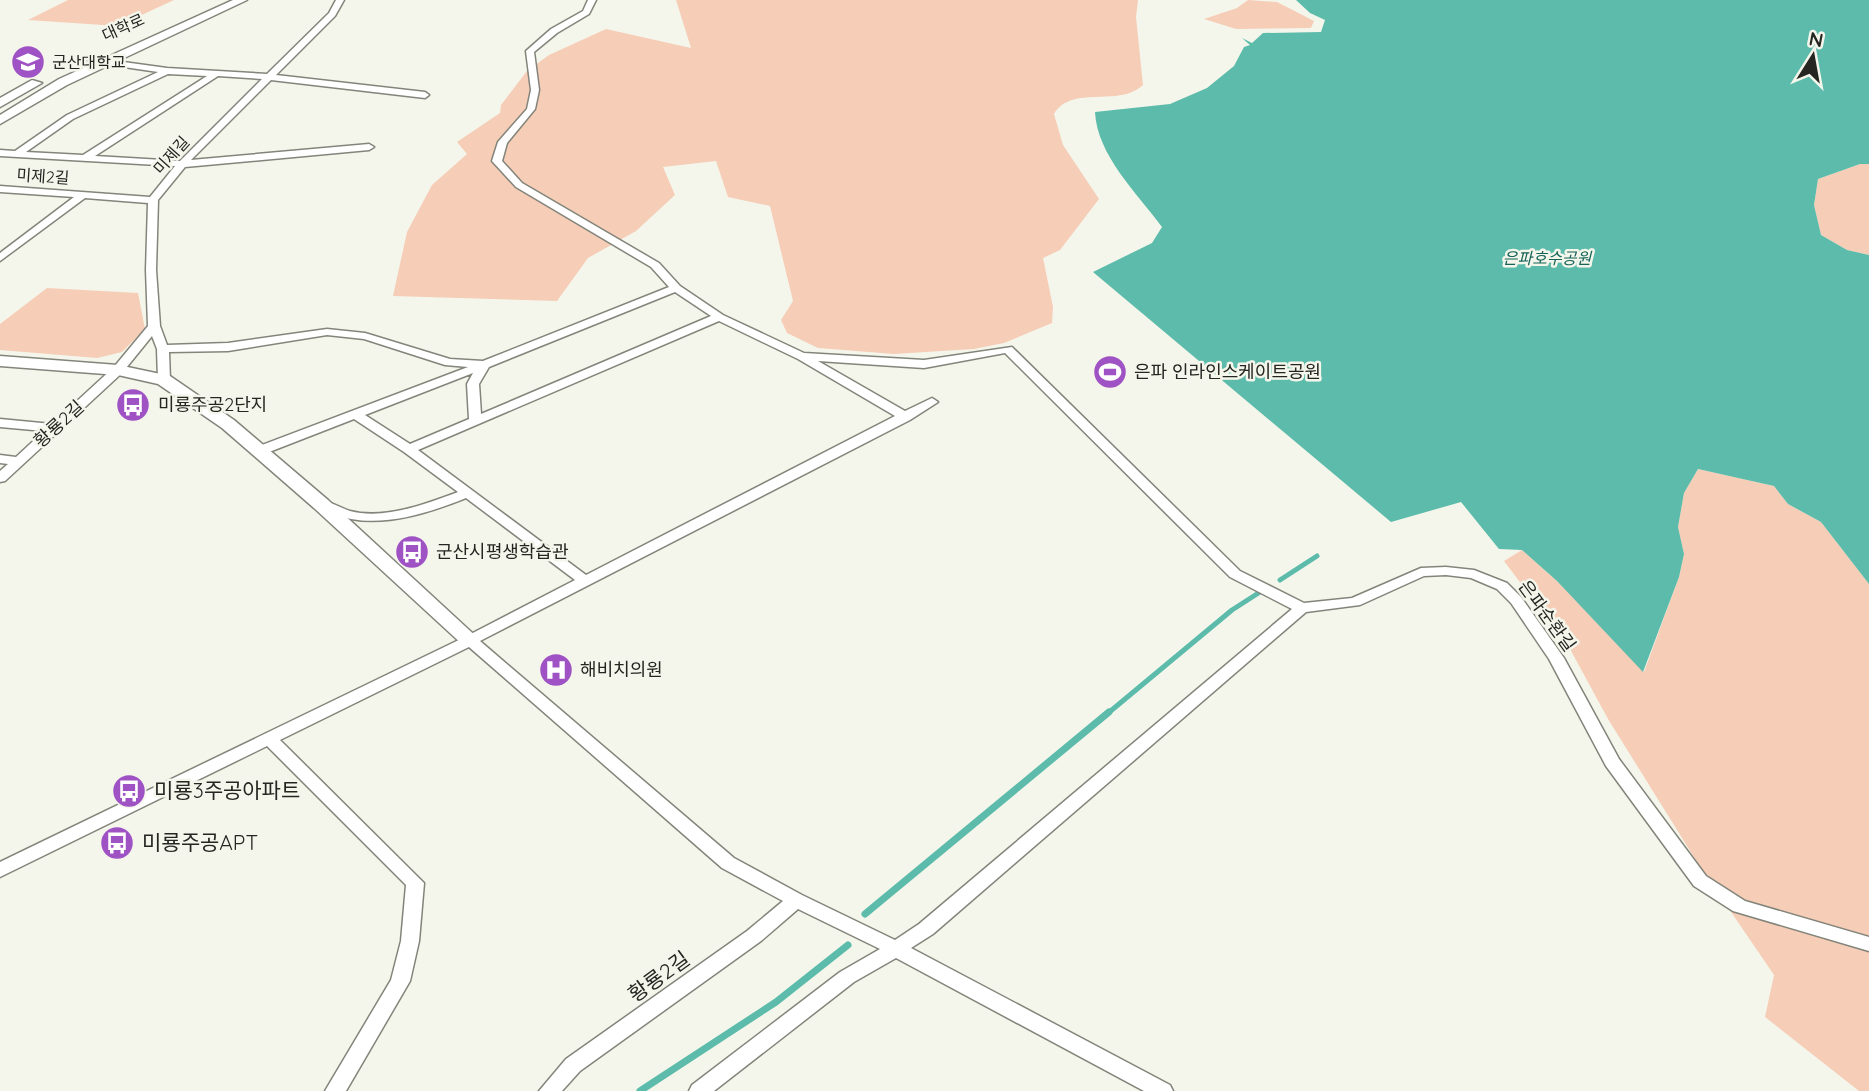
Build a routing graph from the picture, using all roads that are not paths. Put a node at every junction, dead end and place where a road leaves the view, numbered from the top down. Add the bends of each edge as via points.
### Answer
1 (223, 0) edge
2 (242, 0) edge
3 (340, 0) edge
4 (592, 0) edge
5 (90, 59) junction
6 (108, 62) junction
7 (167, 71) junction
8 (216, 74) junction
9 (272, 77) junction
10 (425, 95) dead end
11 (0, 103) edge
12 (0, 120) edge
13 (369, 147) dead end
14 (0, 153) edge
15 (18, 154) junction
16 (85, 158) junction
17 (182, 164) junction
18 (0, 189) edge
19 (83, 195) junction
20 (153, 200) junction
21 (0, 258) edge
22 (676, 288) junction
23 (719, 317) junction
24 (155, 326) junction
25 (163, 349) junction
26 (802, 356) junction
27 (0, 361) edge
28 (484, 365) junction
29 (118, 370) junction
30 (164, 380) junction
31 (932, 402) dead end
32 (355, 414) junction
33 (906, 417) junction
34 (475, 421) junction
35 (0, 423) edge
36 (55, 428) junction
37 (409, 449) junction
38 (259, 451) junction
39 (0, 458) edge
40 (19, 461) junction
41 (0, 478) edge
42 (468, 493) junction
43 (321, 503) junction
44 (585, 581) junction
45 (1302, 608) junction
46 (470, 640) junction
47 (270, 740) junction
48 (0, 870) edge
49 (796, 900) junction
50 (1869, 944) edge
51 (896, 949) junction
52 (335, 1091) edge
53 (549, 1091) edge
54 (699, 1091) edge
55 (1163, 1091) edge

1 - 5 street, 대학로
2 - 6 street, 대학로
3 - 9 street, 미제길
4 - 22 street via 586,12 530,51 535,90 531,109 503,142 497,161 519,185 655,265
5 - 6 street
5 - 11 street, 대학로
6 - 7 street
6 - 12 street, 대학로 via 41,93
7 - 8 street
7 - 15 street via 69,117
8 - 9 street
8 - 16 street
9 - 10 street
9 - 17 street, 미제길
13 - 17 street
14 - 15 street
15 - 16 street
16 - 17 street
17 - 20 street, 미제길
18 - 19 street, 미제2길
19 - 20 street, 미제2길
19 - 21 street, 미제2길
20 - 24 street, 미제길
22 - 23 street
22 - 28 street
23 - 26 street
23 - 34 street
24 - 25 street, 미제길
24 - 29 street
25 - 28 street via 228,347 327,332 365,336 449,362
25 - 30 street, 미제길
26 - 33 street
26 - 45 street via 924,364 1008,349 1235,574
27 - 29 street
28 - 32 street
28 - 34 street via 473,384
29 - 30 street
29 - 36 street, 황룡2길
30 - 38 street
31 - 33 street
32 - 37 street
32 - 38 street
33 - 44 street
34 - 37 street
35 - 36 street
36 - 40 street, 황룡2길
37 - 42 street
38 - 43 street
39 - 40 street
40 - 41 street, 황룡2길
42 - 43 street via 400,514 352,515
42 - 44 street
43 - 46 street
44 - 46 street
45 - 50 street, 은파순환길 via 1355,602 1421,572 1474,574 1502,586 1556,658 1612,762 1700,881 1739,906
45 - 51 street via 926,929
46 - 47 street
46 - 49 street via 727,863
47 - 48 street
47 - 52 street via 415,883 410,940 400,981
49 - 51 street
49 - 53 street, 황룡2길 via 743,944 573,1065
51 - 54 street via 847,976
51 - 55 street

